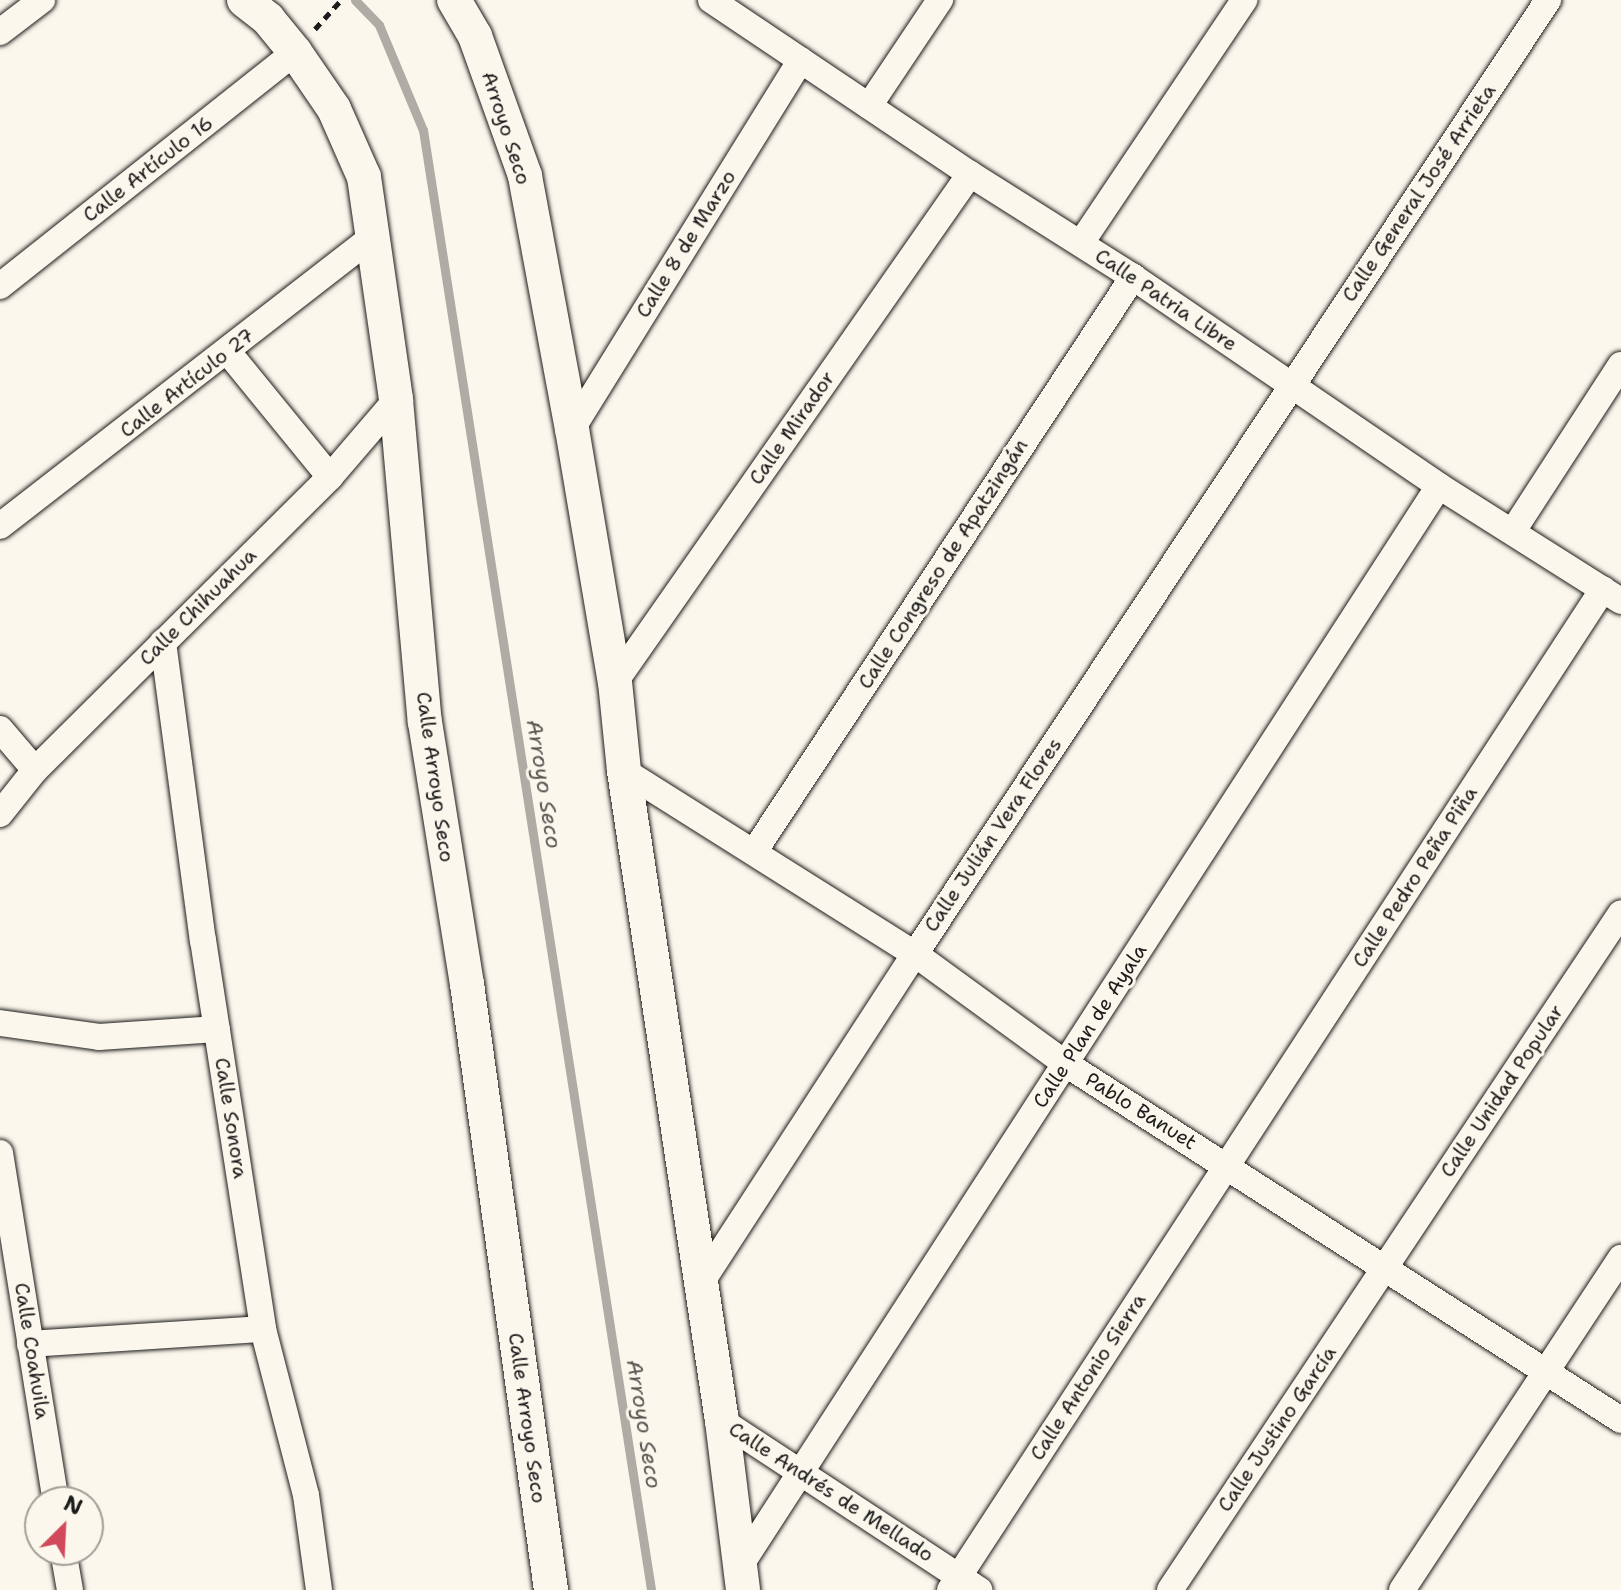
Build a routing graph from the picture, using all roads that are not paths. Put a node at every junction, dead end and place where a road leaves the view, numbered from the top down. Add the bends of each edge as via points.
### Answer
1 (42, 0) edge
2 (244, 0) edge
3 (454, 0) edge
4 (711, 0) edge
5 (940, 0) edge
6 (1244, 0) edge
7 (1548, 0) edge
8 (0, 32) edge
9 (295, 52) junction
10 (801, 60) junction
11 (869, 106) junction
12 (970, 174) junction
13 (372, 237) junction
14 (1081, 243) junction
15 (1133, 277) junction
16 (0, 286) edge
17 (228, 352) junction
18 (1621, 365) edge
19 (1291, 385) junction
20 (396, 400) junction
21 (572, 429) junction
22 (330, 477) junction
23 (1439, 486) junction
24 (0, 526) edge
25 (1513, 531) junction
26 (1612, 595) edge
27 (163, 642) junction
28 (615, 682) junction
29 (0, 729) edge
30 (35, 770) junction
31 (624, 771) junction
32 (0, 814) edge
33 (754, 852) junction
34 (1621, 913) edge
35 (915, 954) junction
36 (0, 1023) edge
37 (217, 1029) junction
38 (1066, 1064) junction
39 (0, 1153) edge
40 (1226, 1165) junction
41 (1621, 1258) edge
42 (1384, 1269) junction
43 (699, 1286) junction
44 (263, 1329) junction
45 (30, 1344) junction
46 (1547, 1371) junction
47 (1621, 1420) edge
48 (722, 1421) junction
49 (800, 1469) junction
50 (53, 1486) edge
51 (66, 1566) edge
52 (742, 1578) edge
53 (963, 1586) edge
54 (70, 1590) edge
55 (319, 1590) edge
56 (551, 1590) edge
57 (1170, 1590) edge
58 (1402, 1590) edge

1 - 8 street
2 - 9 street, Calle Arroyo Seco
3 - 21 street, Arroyo Seco via 475,36 525,176
4 - 10 street, Calle Patria Libre
5 - 11 street
6 - 14 street
7 - 19 street, Calle General José Arrieta
9 - 13 street, Calle Arroyo Seco via 334,109 364,177
9 - 16 street, Calle Artículo 16
10 - 11 street, Calle Patria Libre
10 - 21 street, Calle 8 de Marzo
11 - 12 street, Calle Patria Libre
12 - 14 street, Calle Patria Libre
12 - 28 street, Calle Mirador
13 - 17 street, Calle Artículo 27
13 - 20 street, Calle Arroyo Seco
14 - 15 street, Calle Patria Libre
15 - 19 street, Calle Patria Libre
15 - 33 street, Calle Congreso de Apatzingán
17 - 22 street
17 - 24 street, Calle Artículo 27
18 - 25 street
19 - 23 street, Calle Patria Libre
19 - 35 street, Calle Julián Vera Flores
20 - 22 street, Calle Chihuahua
20 - 56 street, Calle Arroyo Seco via 425,722
21 - 28 street, Arroyo Seco
22 - 27 street, Calle Chihuahua
23 - 25 street, Calle Patria Libre
23 - 38 street, Calle Plan de Ayala
25 - 26 street, Calle Patria Libre
26 - 40 street, Calle Pedro Peña Piña
27 - 30 street, Calle Chihuahua
27 - 37 street, Calle Sonora
28 - 31 street, Arroyo Seco
29 - 30 street
30 - 32 street, Calle Chihuahua
31 - 33 street, Pablo Banuet
31 - 43 street, Arroyo Seco
33 - 35 street, Pablo Banuet
34 - 42 street, Calle Unidad Popular
35 - 38 street, Pablo Banuet
35 - 43 street, Calle Julián Vera Flores
36 - 37 street via 99,1037
37 - 44 street, Calle Sonora
38 - 40 street, Pablo Banuet
38 - 49 street, Calle Plan de Ayala
39 - 45 street, Calle Coahuila
40 - 42 street, Pablo Banuet
40 - 53 street, Calle Antonio Sierra
41 - 46 street
42 - 46 street, Pablo Banuet
42 - 57 street, Calle Justino García
43 - 48 street, Arroyo Seco
44 - 45 street
44 - 55 street, Calle Sonora via 306,1495
45 - 50 street, Calle Coahuila
46 - 47 street, Pablo Banuet
46 - 58 street
48 - 49 street, Calle Andrés de Mellado
48 - 52 street, Arroyo Seco
49 - 52 street, Calle Plan de Ayala
49 - 53 street, Calle Andrés de Mellado
51 - 54 street

